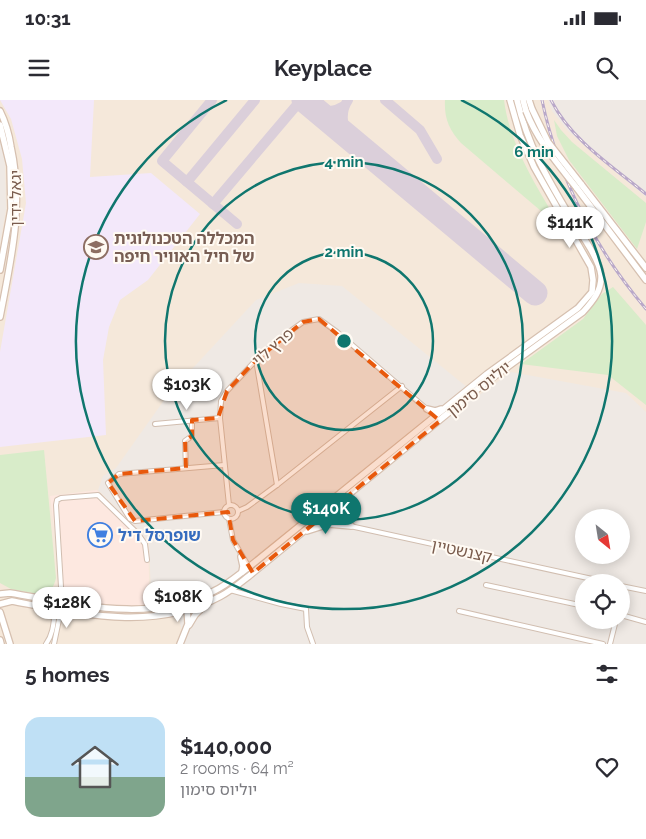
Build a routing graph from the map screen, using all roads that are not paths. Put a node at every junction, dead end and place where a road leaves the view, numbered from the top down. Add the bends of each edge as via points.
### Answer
1 (510, 100) edge
2 (516, 100) edge
3 (523, 100) edge
4 (529, 100) edge
5 (529, 110) junction
6 (0, 111) edge
7 (0, 125) edge
8 (578, 186) junction
9 (646, 268) edge
10 (0, 270) edge
11 (646, 280) edge
12 (0, 317) edge
13 (256, 360) junction
14 (402, 386) junction
15 (444, 408) junction
16 (427, 409) junction
17 (434, 416) junction
18 (220, 418) junction
19 (192, 420) junction
20 (428, 421) junction
21 (440, 421) junction
22 (155, 424) dead end
23 (224, 465) junction
24 (186, 468) junction
25 (277, 485) junction
26 (338, 503) junction
27 (229, 505) junction
28 (324, 505) junction
29 (238, 511) junction
30 (328, 511) junction
31 (224, 512) junction
32 (229, 519) junction
33 (341, 522) junction
34 (351, 526) junction
35 (300, 533) junction
36 (242, 556) junction
37 (147, 560) dead end
38 (249, 567) junction
39 (240, 573) junction
40 (253, 573) junction
41 (575, 576) edge
42 (486, 585) dead end
43 (630, 588) edge
44 (0, 589) edge
45 (230, 590) junction
46 (646, 591) edge
47 (10, 593) junction
48 (0, 594) edge
49 (12, 601) junction
50 (60, 601) junction
51 (211, 601) junction
52 (186, 602) junction
53 (0, 604) edge
54 (575, 604) edge
55 (44, 607) junction
56 (58, 610) junction
57 (188, 610) junction
58 (459, 611) dead end
59 (0, 612) edge
60 (170, 614) junction
61 (54, 617) junction
62 (630, 618) edge
63 (3, 620) junction
64 (646, 622) edge
65 (188, 627) junction
66 (614, 629) edge
67 (0, 640) edge
68 (1, 644) edge
69 (10, 644) edge
70 (46, 644) edge
71 (54, 644) edge
72 (180, 644) edge
73 (313, 644) edge
74 (603, 644) edge
75 (610, 644) edge

1 - 15 street, יוליוס סימון via 534,167 591,267 592,292 578,308
2 - 21 street, יוליוס סימון via 539,164 598,263 600,288 583,312 480,386
3 - 5 street
4 - 5 street
5 - 8 street, bridge
6 - 12 street, יגאל ידין via 7,126 15,164 18,197
7 - 10 street, יגאל ידין via 10,166 11,209
8 - 9 street
8 - 11 street
13 - 14 street, פרץ לוי via 303,322 319,319
13 - 18 street, פרץ לוי via 221,401
13 - 25 street
14 - 16 street, פרץ לוי
14 - 25 street
15 - 16 street
15 - 17 street, יוליוס סימון
16 - 17 street, פרץ לוי
16 - 20 street
17 - 20 street, יוליוס סימון
17 - 21 street, פרץ לוי
18 - 19 street
18 - 23 street, פרץ לוי
19 - 22 street
19 - 24 street via 192,436 185,441
20 - 28 street, יוליוס סימון
21 - 26 street, יוליוס סימון
23 - 24 street
23 - 27 street, פרץ לוי
24 - 31 street via 119,474 108,483 130,519 135,521
25 - 29 street
26 - 30 street, יוליוס סימון
26 - 33 street via 336,512
27 - 29 street
27 - 31 street
28 - 30 street, קצנשטיין
28 - 38 street, יוליוס סימון
29 - 32 street via 236,518
30 - 33 street, קצנשטיין
30 - 35 street, יוליוס סימון
31 - 32 street
32 - 36 street via 233,540
33 - 34 street, קצנשטיין
34 - 35 street via 323,525
34 - 41 street, קצנשטיין
35 - 40 street, יוליוס סימון
36 - 38 street
36 - 39 street
37 - 50 street via 145,544 138,534 98,494 61,498 56,505
38 - 39 street, יוליוס סימון
38 - 40 street
39 - 52 street, יוליוס סימון via 213,592
40 - 45 street, יוליוס סימון
42 - 54 street
43 - 46 street
44 - 47 street
45 - 51 street, יוליוס סימון
45 - 73 street via 306,609 307,627
47 - 48 street
47 - 50 street, יוליוס סימון
49 - 53 street
49 - 55 street, יוליוס סימון
49 - 63 street via 4,607
50 - 52 street, יוליוס סימון via 135,610
50 - 56 street
51 - 57 street, יוליוס סימון
51 - 65 street via 195,615
52 - 57 street
55 - 56 street, יוליוס סימון
55 - 61 street
56 - 60 street, יוליוס סימון via 117,618
56 - 61 street
56 - 71 street
57 - 60 street, יוליוס סימון
57 - 65 street
58 - 74 street
59 - 63 street
60 - 65 street via 181,615
61 - 70 street via 52,633
62 - 64 street
63 - 69 street
65 - 72 street
66 - 75 street
67 - 68 street

